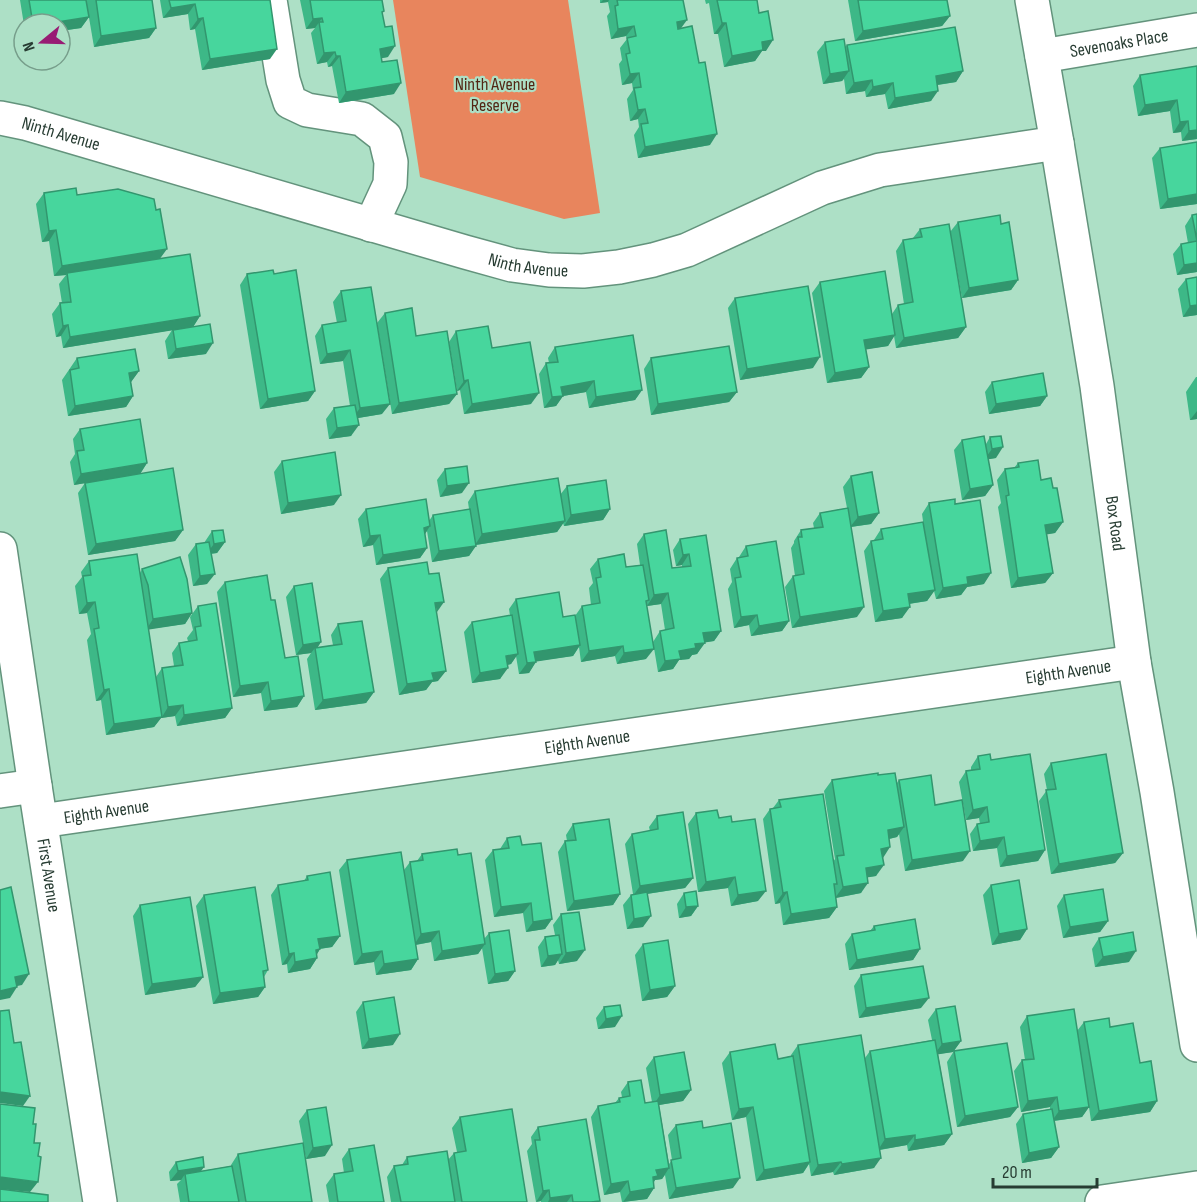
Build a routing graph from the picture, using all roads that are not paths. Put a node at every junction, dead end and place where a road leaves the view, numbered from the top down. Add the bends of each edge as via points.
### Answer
1 (270, 0) edge
2 (1032, 0) edge
3 (1197, 30) edge
4 (1042, 56) junction
5 (0, 118) edge
6 (1057, 143) junction
7 (371, 225) junction
8 (0, 549) edge
9 (1134, 662) junction
10 (35, 786) junction
11 (0, 791) edge
12 (41, 821) junction
13 (1197, 1045) edge
14 (1197, 1188) edge
15 (100, 1202) edge
16 (1102, 1202) edge

1 - 7 street via 290,102 307,111 362,119 385,137 391,162 390,184
2 - 4 street, Box Road
3 - 4 street, Sevenoaks Place
4 - 6 street, Box Road
5 - 7 street, Ninth Avenue
6 - 7 street, Ninth Avenue via 870,172 822,188 687,250 619,267 583,271 512,265
6 - 9 street, Box Road via 1097,386
8 - 10 street, First Avenue
9 - 12 street, Eighth Avenue
9 - 13 street, Box Road
10 - 11 street
10 - 12 street, First Avenue
12 - 15 street, First Avenue
14 - 16 street

